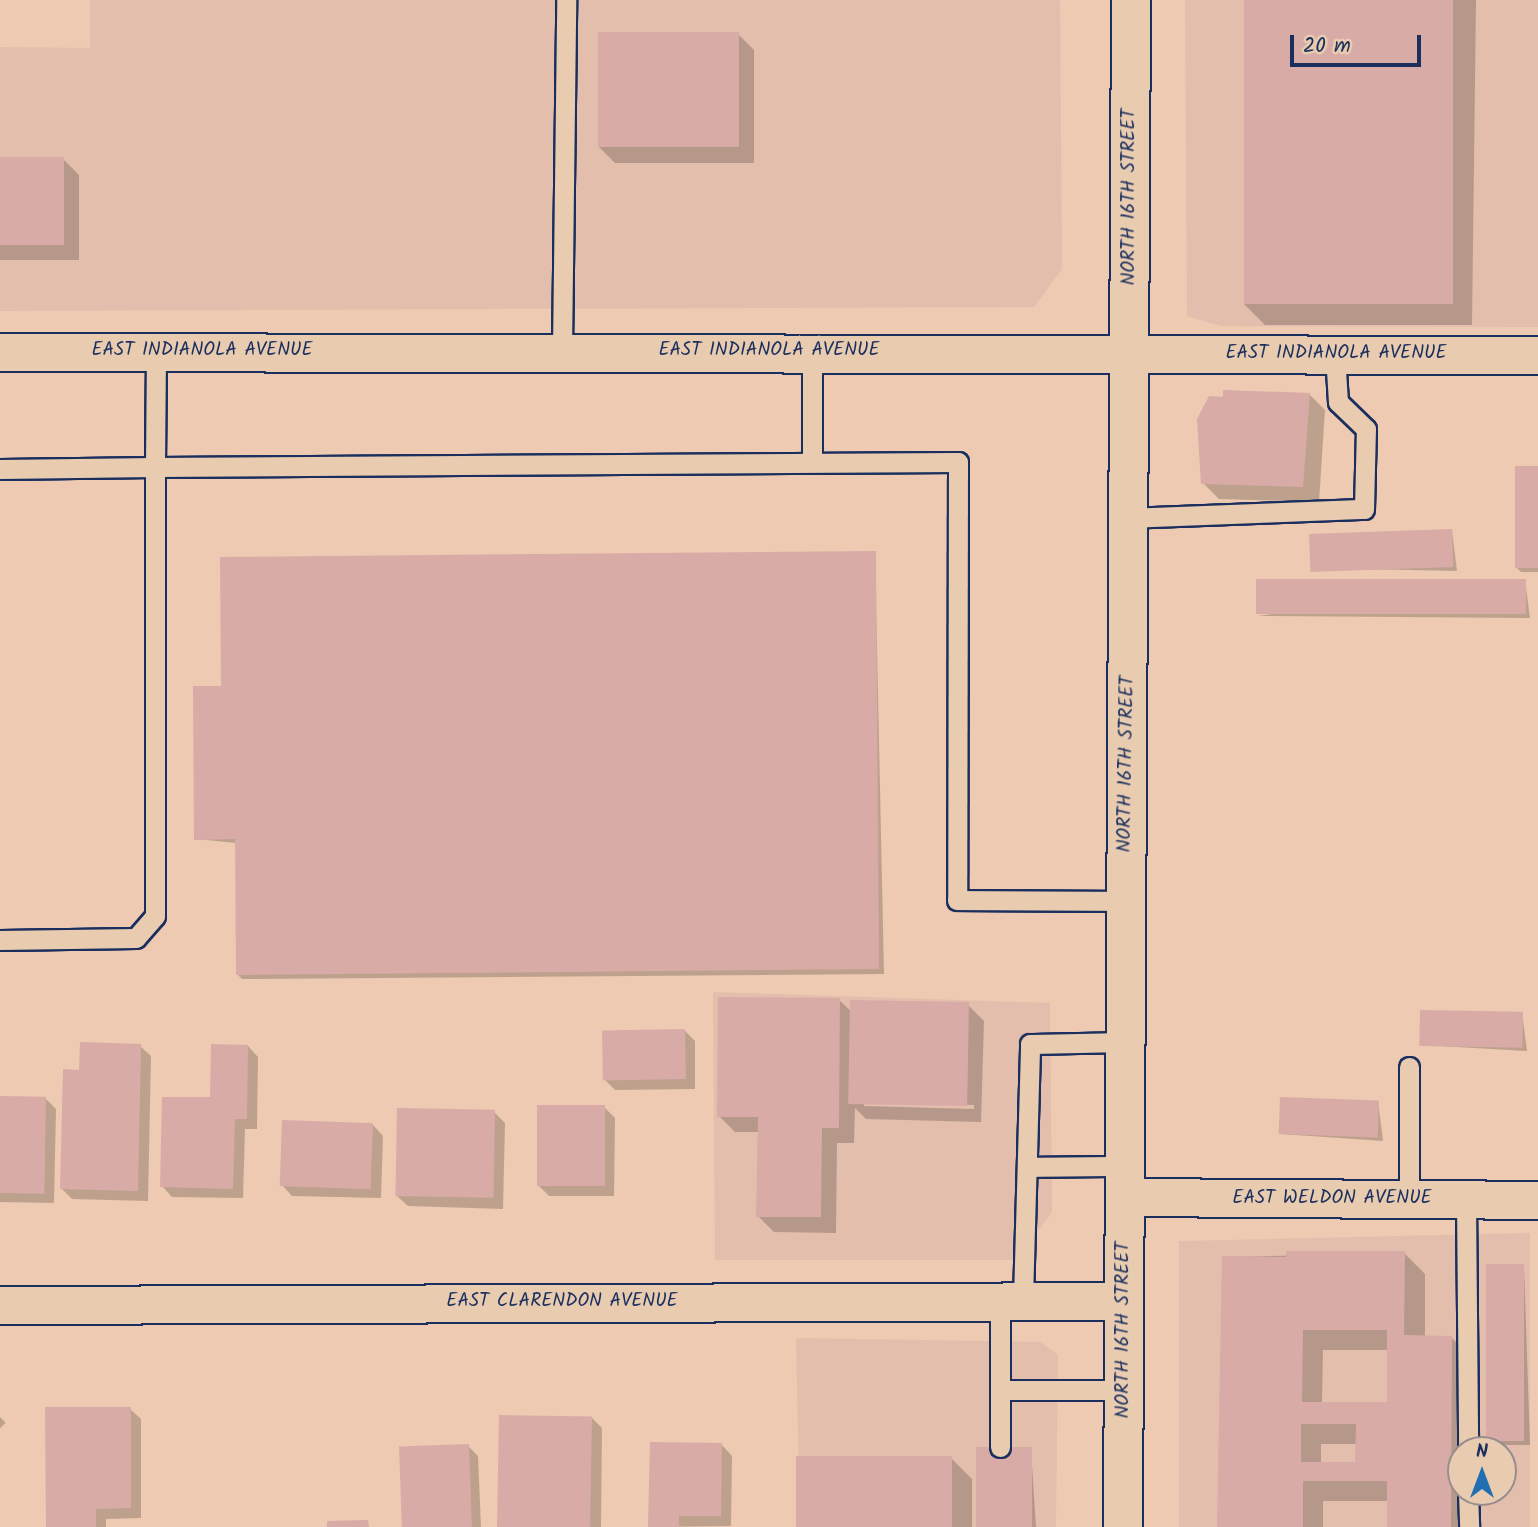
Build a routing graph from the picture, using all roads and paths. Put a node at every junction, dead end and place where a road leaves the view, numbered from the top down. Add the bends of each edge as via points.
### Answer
1 (566, 0) edge
2 (1131, 0) edge
3 (562, 350) junction
4 (156, 351) junction
5 (812, 351) junction
6 (0, 352) edge
7 (1130, 353) junction
8 (1335, 354) junction
9 (1538, 355) edge
10 (812, 462) junction
11 (155, 467) junction
12 (0, 469) edge
13 (1129, 518) junction
14 (1126, 901) junction
15 (0, 940) edge
16 (1127, 1042) junction
17 (1409, 1067) dead end
18 (1027, 1167) junction
19 (1126, 1182) junction
20 (1409, 1199) junction
21 (1466, 1199) junction
22 (1538, 1200) edge
23 (1011, 1299) junction
24 (1124, 1301) junction
25 (0, 1305) edge
26 (1000, 1390) junction
27 (1124, 1390) junction
28 (1468, 1436) edge
29 (1000, 1447) dead end
30 (1468, 1506) edge
31 (1123, 1527) edge
32 (1469, 1527) edge

1 - 3 lane
2 - 7 main road, NORTH 16TH STREET
3 - 4 street, EAST INDIANOLA AVENUE
3 - 5 street, EAST INDIANOLA AVENUE
4 - 6 street, EAST INDIANOLA AVENUE
4 - 11 lane
5 - 7 street, EAST INDIANOLA AVENUE
5 - 10 lane
7 - 8 street, EAST INDIANOLA AVENUE
7 - 13 main road, NORTH 16TH STREET
8 - 9 street, EAST INDIANOLA AVENUE
8 - 13 lane via 1338,402 1366,429 1364,509
10 - 11 lane
10 - 14 lane via 958,462 957,900
11 - 12 lane
11 - 15 lane via 155,916 136,938
13 - 14 main road, NORTH 16TH STREET
14 - 16 main road, NORTH 16TH STREET
16 - 18 lane via 1030,1044
16 - 19 main road, NORTH 16TH STREET
17 - 20 lane
18 - 19 lane
18 - 23 lane
19 - 20 street, EAST WELDON AVENUE
19 - 24 main road, NORTH 16TH STREET
20 - 21 street, EAST WELDON AVENUE
21 - 22 street, EAST WELDON AVENUE
21 - 28 lane
23 - 24 street, EAST CLARENDON AVENUE
23 - 25 street, EAST CLARENDON AVENUE
23 - 26 lane
24 - 27 main road, NORTH 16TH STREET
26 - 27 lane
26 - 29 lane
27 - 31 main road, NORTH 16TH STREET
30 - 32 lane

